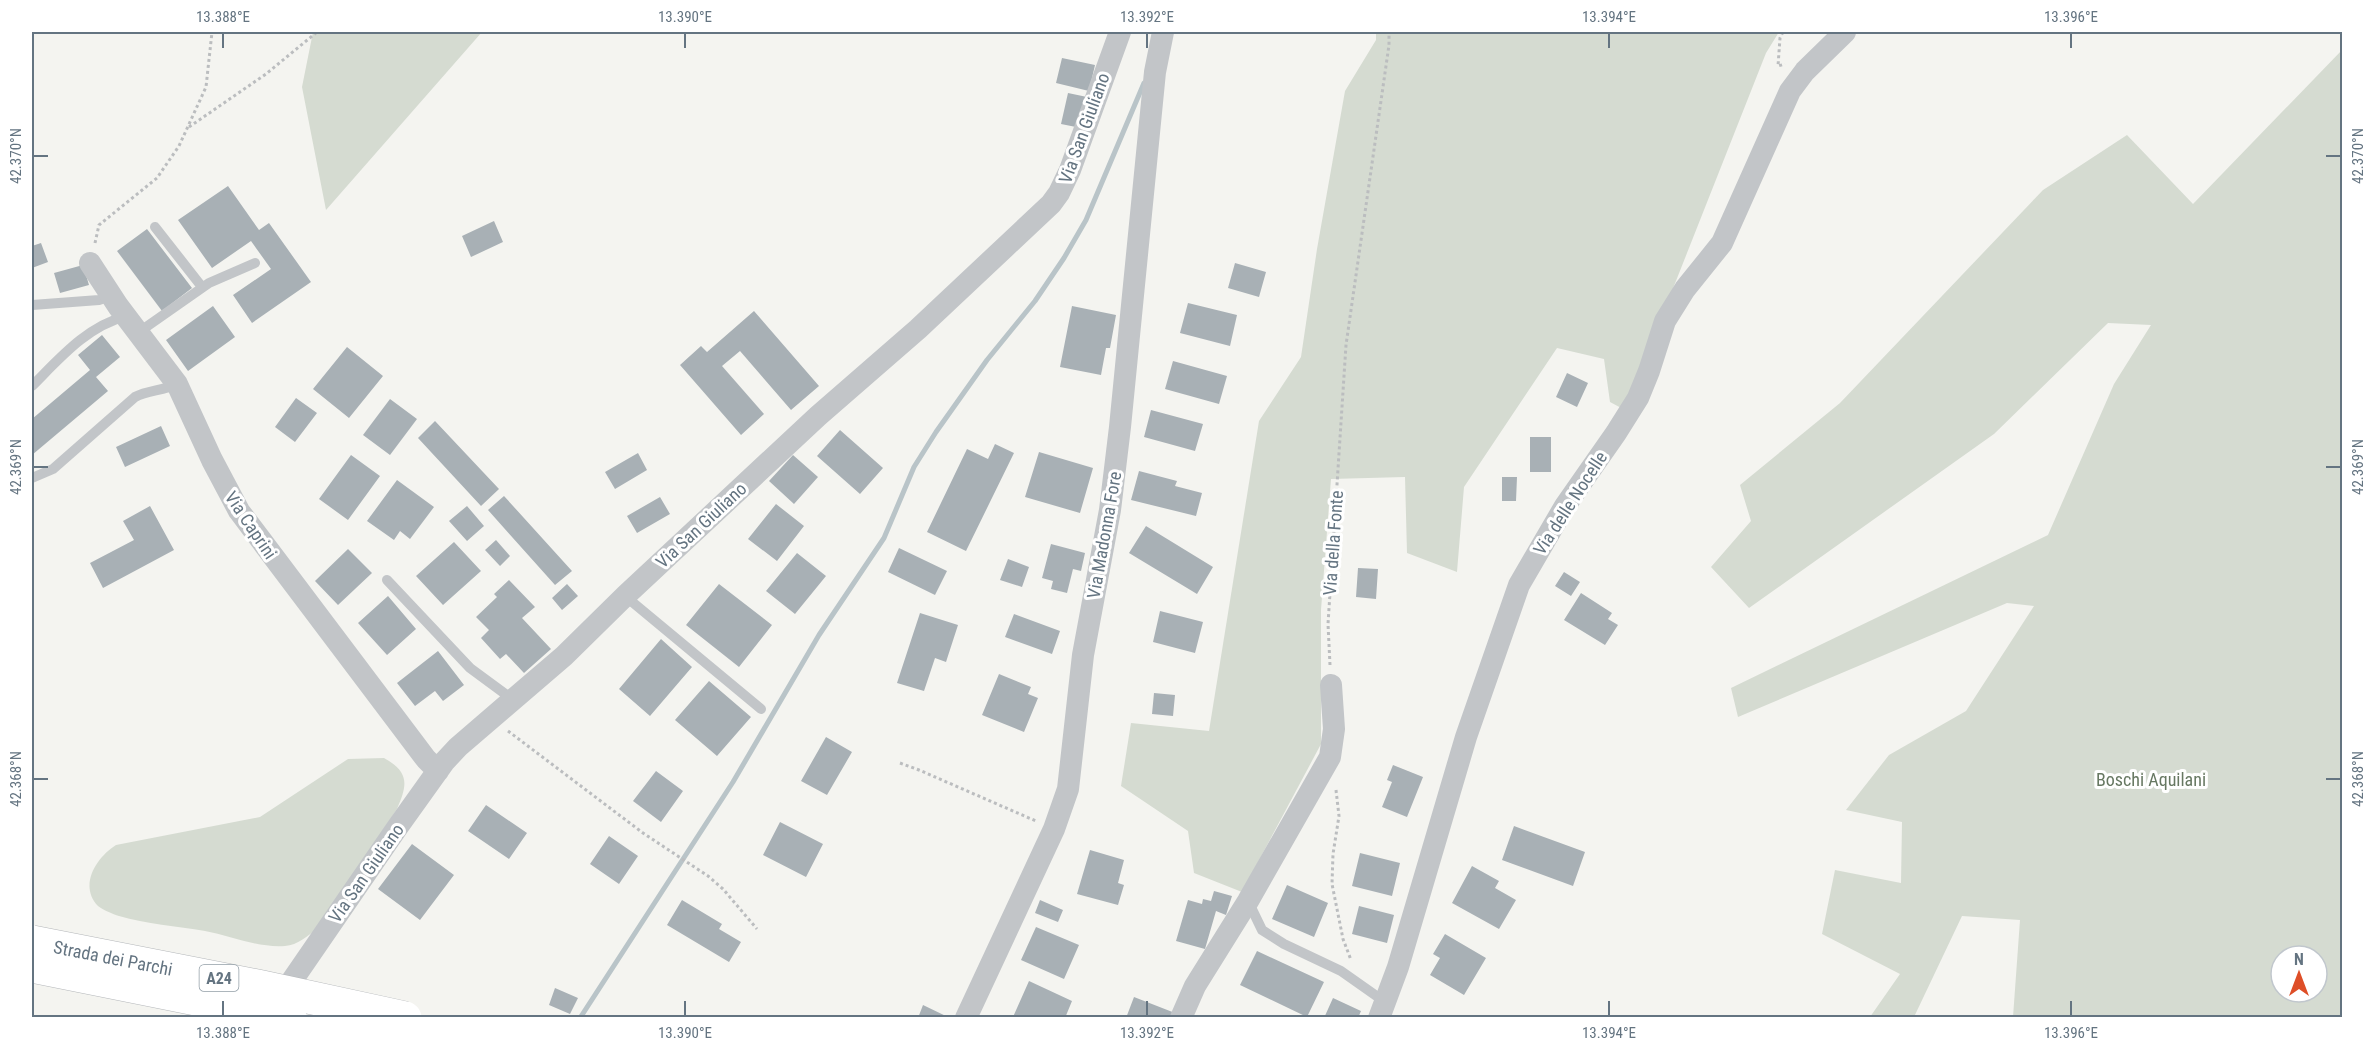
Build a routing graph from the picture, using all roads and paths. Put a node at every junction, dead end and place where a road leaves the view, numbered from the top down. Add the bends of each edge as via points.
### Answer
1 (212, 32) edge
2 (317, 32) edge
3 (1120, 32) edge
4 (1163, 32) edge
5 (1389, 32) edge
6 (1783, 32) edge
7 (1845, 32) edge
8 (1787, 64) dead end
9 (188, 128) junction
10 (155, 227) dead end
11 (255, 262) dead end
12 (90, 263) joint
13 (202, 287) junction
14 (111, 296) junction
15 (32, 305) edge
16 (132, 324) junction
17 (177, 384) junction
18 (32, 386) edge
19 (32, 478) edge
20 (387, 580) dead end
21 (625, 597) junction
22 (1331, 685) joint
23 (512, 699) junction
24 (761, 709) dead end
25 (489, 718) junction
26 (1327, 762) junction
27 (900, 764) dead end
28 (438, 771) junction
29 (1054, 829) junction
30 (1248, 901) junction
31 (757, 928) dead end
32 (32, 942) edge
33 (32, 966) edge
34 (1361, 987) junction
35 (1382, 1010) edge
36 (267, 1017) edge
37 (290, 1017) edge
38 (405, 1017) edge
39 (966, 1017) edge
40 (1181, 1017) edge

1 - 9 path via 206,87
2 - 9 path via 266,74
3 - 21 street, Via San Giuliano via 1070,170 1051,204
4 - 29 street, Via Madonna Fore via 1155,72 1110,510 1083,655 1068,789
5 - 22 path, Via della Fonte via 1346,345 1328,624
6 - 8 path via 1778,66
7 - 35 street, Via delle Nocelle via 1804,71 1790,91 1722,243 1665,321 1638,398 1565,506 1519,585 1466,737
9 - 12 path via 156,178 99,225
10 - 13 lane
11 - 13 lane
12 - 14 street, Via Caprini
13 - 16 lane
14 - 15 lane
14 - 16 street, Via Caprini
16 - 17 street, Via Caprini
16 - 18 lane via 105,323 89,332
17 - 19 lane via 135,397 53,469
17 - 28 street, Via Caprini via 239,512
20 - 23 lane via 470,668
21 - 23 street, Via San Giuliano
21 - 24 lane
22 - 26 street via 1334,739
23 - 25 street, Via San Giuliano
25 - 28 street, Via San Giuliano
25 - 31 path via 717,883
26 - 30 street
26 - 34 path via 1339,816 1332,884 1343,939
27 - 29 path
28 - 36 street, Via San Giuliano
29 - 39 street, Via Madonna Fore
30 - 34 lane via 1262,930 1341,971
30 - 40 street via 1195,986
32 - 38 highway, Strada dei Parchi / A24, bridge
33 - 37 highway, Strada dei Parchi / A24, bridge
34 - 35 lane

